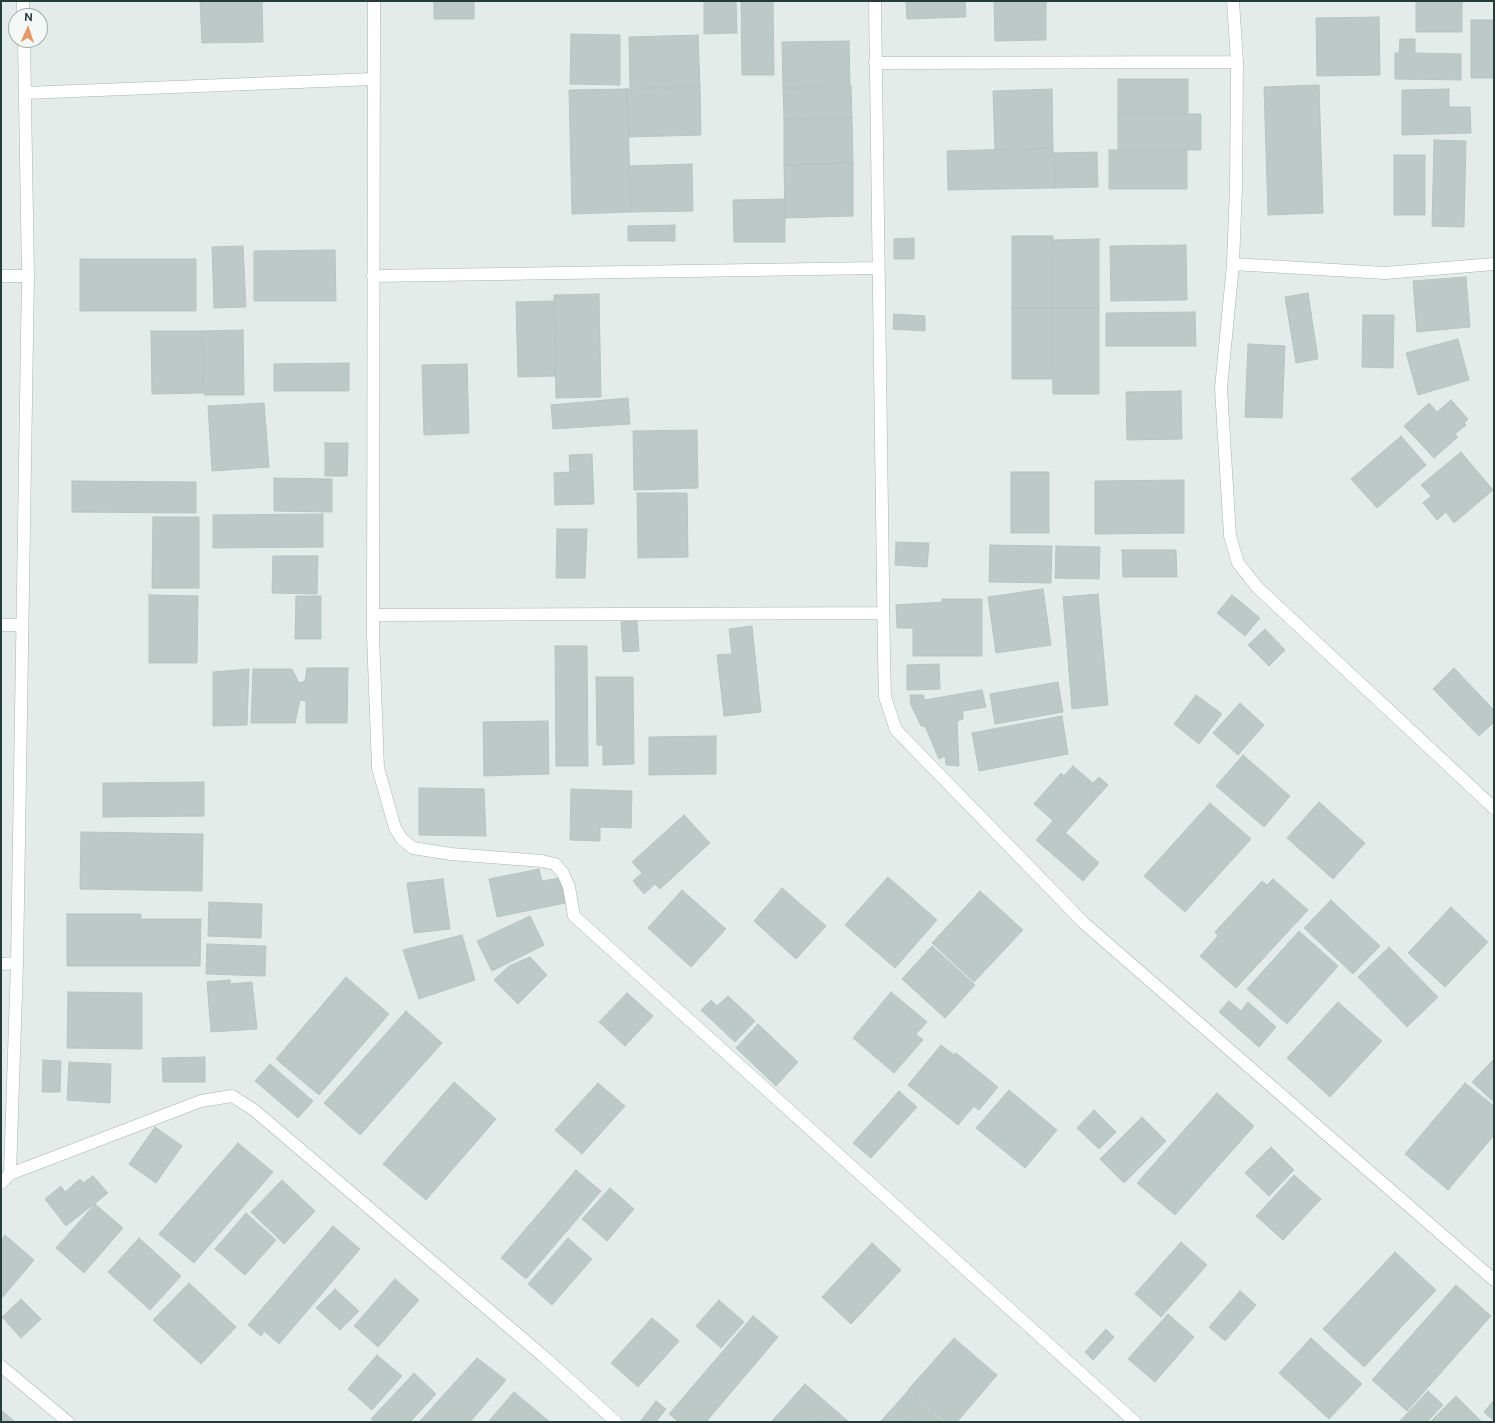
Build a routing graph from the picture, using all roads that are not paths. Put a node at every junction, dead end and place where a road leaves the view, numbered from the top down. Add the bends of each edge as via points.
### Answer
1 (374, 1) edge
2 (875, 1) edge
3 (1234, 1) edge
4 (24, 48) edge
5 (1236, 62) junction
6 (875, 63) junction
7 (373, 79) junction
8 (25, 92) junction
9 (1232, 264) junction
10 (1494, 264) edge
11 (878, 268) junction
12 (1, 276) edge
13 (28, 276) junction
14 (373, 276) junction
15 (883, 613) junction
16 (373, 615) junction
17 (1, 625) edge
18 (22, 625) junction
19 (1494, 808) edge
20 (1, 964) edge
21 (17, 964) junction
22 (10, 1174) junction
23 (1, 1183) edge
24 (1494, 1280) edge
25 (1, 1366) edge
26 (68, 1422) edge
27 (616, 1422) edge
28 (1135, 1422) edge

1 - 7 street
2 - 6 street
3 - 5 street
4 - 8 street
5 - 6 street
5 - 9 street via 1236,188
6 - 11 street
7 - 8 street
7 - 14 street
8 - 13 street
9 - 10 street via 1386,273
9 - 19 street via 1221,388 1230,536 1238,563 1258,588
11 - 14 street
11 - 15 street
12 - 13 street
13 - 18 street
14 - 16 street
15 - 16 street
15 - 24 street via 885,697 896,730 1085,924
16 - 28 street via 378,768 395,828 402,839 413,848 555,864 563,873 569,887 574,916
17 - 18 street
18 - 21 street
20 - 21 street
21 - 22 street
22 - 23 street
22 - 27 street via 201,1101 232,1096 272,1125 543,1356
25 - 26 street

